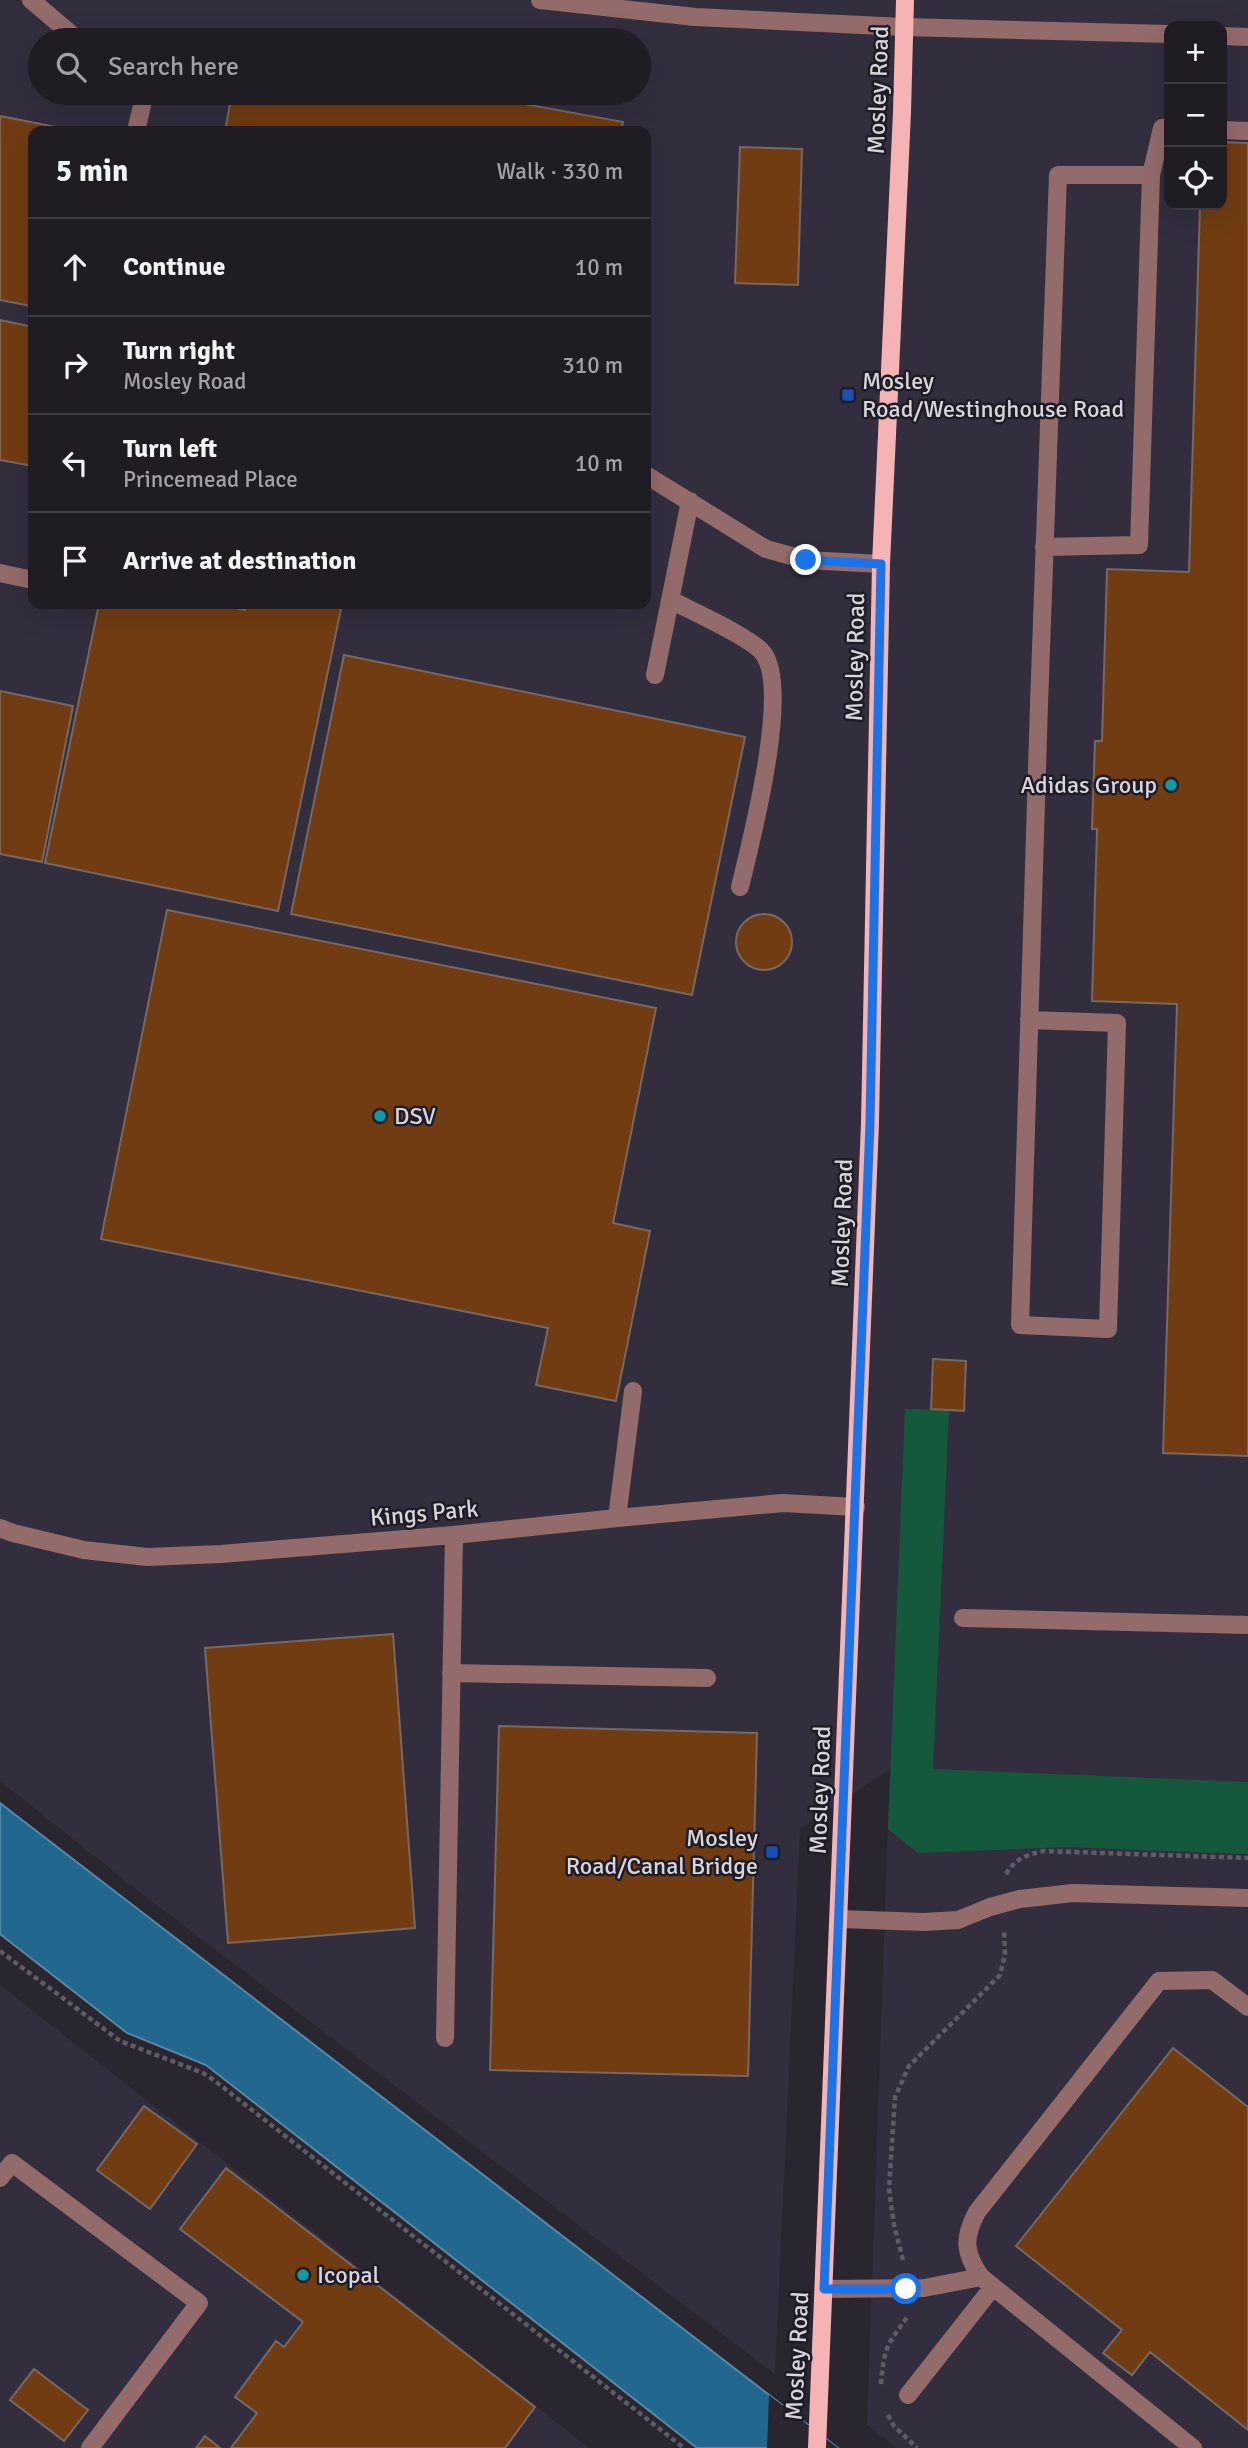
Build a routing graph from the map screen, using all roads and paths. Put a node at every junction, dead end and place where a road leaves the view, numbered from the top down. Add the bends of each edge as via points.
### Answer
1 (31, 0) edge
2 (540, 0) edge
3 (905, 0) edge
4 (904, 27) junction
5 (64, 28) edge
6 (1164, 34) edge
7 (1227, 36) edge
8 (1248, 37) edge
9 (143, 105) edge
10 (137, 126) edge
11 (1164, 128) edge
12 (1227, 130) edge
13 (1248, 131) edge
14 (1151, 175) junction
15 (651, 478) edge
16 (690, 500) junction
17 (1044, 547) junction
18 (881, 564) junction
19 (0, 573) edge
20 (28, 579) edge
21 (671, 600) junction
22 (655, 675) dead end
23 (740, 887) dead end
24 (1029, 1020) junction
25 (633, 1391) dead end
26 (856, 1507) junction
27 (617, 1518) junction
28 (0, 1528) edge
29 (454, 1535) junction
30 (963, 1618) dead end
31 (1248, 1625) edge
32 (451, 1673) junction
33 (706, 1678) dead end
34 (1248, 1858) edge
35 (1248, 1898) edge
36 (1000, 1905) junction
37 (839, 1919) junction
38 (0, 1951) edge
39 (1248, 2007) edge
40 (445, 2038) dead end
41 (0, 2178) edge
42 (907, 2270) dead end
43 (987, 2282) junction
44 (824, 2289) junction
45 (909, 2304) dead end
46 (881, 2394) dead end
47 (908, 2395) dead end
48 (882, 2405) dead end
49 (90, 2448) edge
50 (684, 2448) edge
51 (817, 2448) edge
52 (917, 2448) edge
53 (1193, 2448) edge

1 - 5 street
2 - 4 street via 695,18
3 - 4 main road, Mosley Road
4 - 6 street
4 - 18 main road, Mosley Road
7 - 8 street
9 - 10 street
11 - 14 street
12 - 13 street
14 - 17 street via 1139,545
14 - 17 street via 1058,175
15 - 16 street
16 - 18 street via 766,549 806,560
16 - 21 street
17 - 24 street
18 - 26 main road, Mosley Road via 870,1123
19 - 20 street
21 - 22 street
21 - 23 street via 751,642 763,652 772,670 766,776
24 - 24 street via 1020,1325 1108,1329 1117,1023
25 - 27 street
26 - 27 street, Kings Park via 783,1503
26 - 37 main road, Mosley Road
27 - 29 street, Kings Park
28 - 29 street, Kings Park via 84,1550 148,1557
29 - 32 street
30 - 31 street
32 - 33 street
32 - 40 street
34 - 36 path via 1043,1851 1015,1861 1006,1872
35 - 36 street via 1073,1893
36 - 37 street via 958,1920
36 - 42 path via 1006,1944 1000,1975 909,2066 895,2097 889,2189
37 - 44 main road, Mosley Road
38 - 50 path via 120,2041 215,2081
39 - 43 street via 1212,1980 1159,1981 968,2227 971,2262
41 - 49 street via 12,2163 199,2303
43 - 44 street
43 - 47 street
43 - 53 street
44 - 51 main road, Mosley Road
45 - 46 path via 908,2315 883,2356
48 - 52 path via 894,2426

